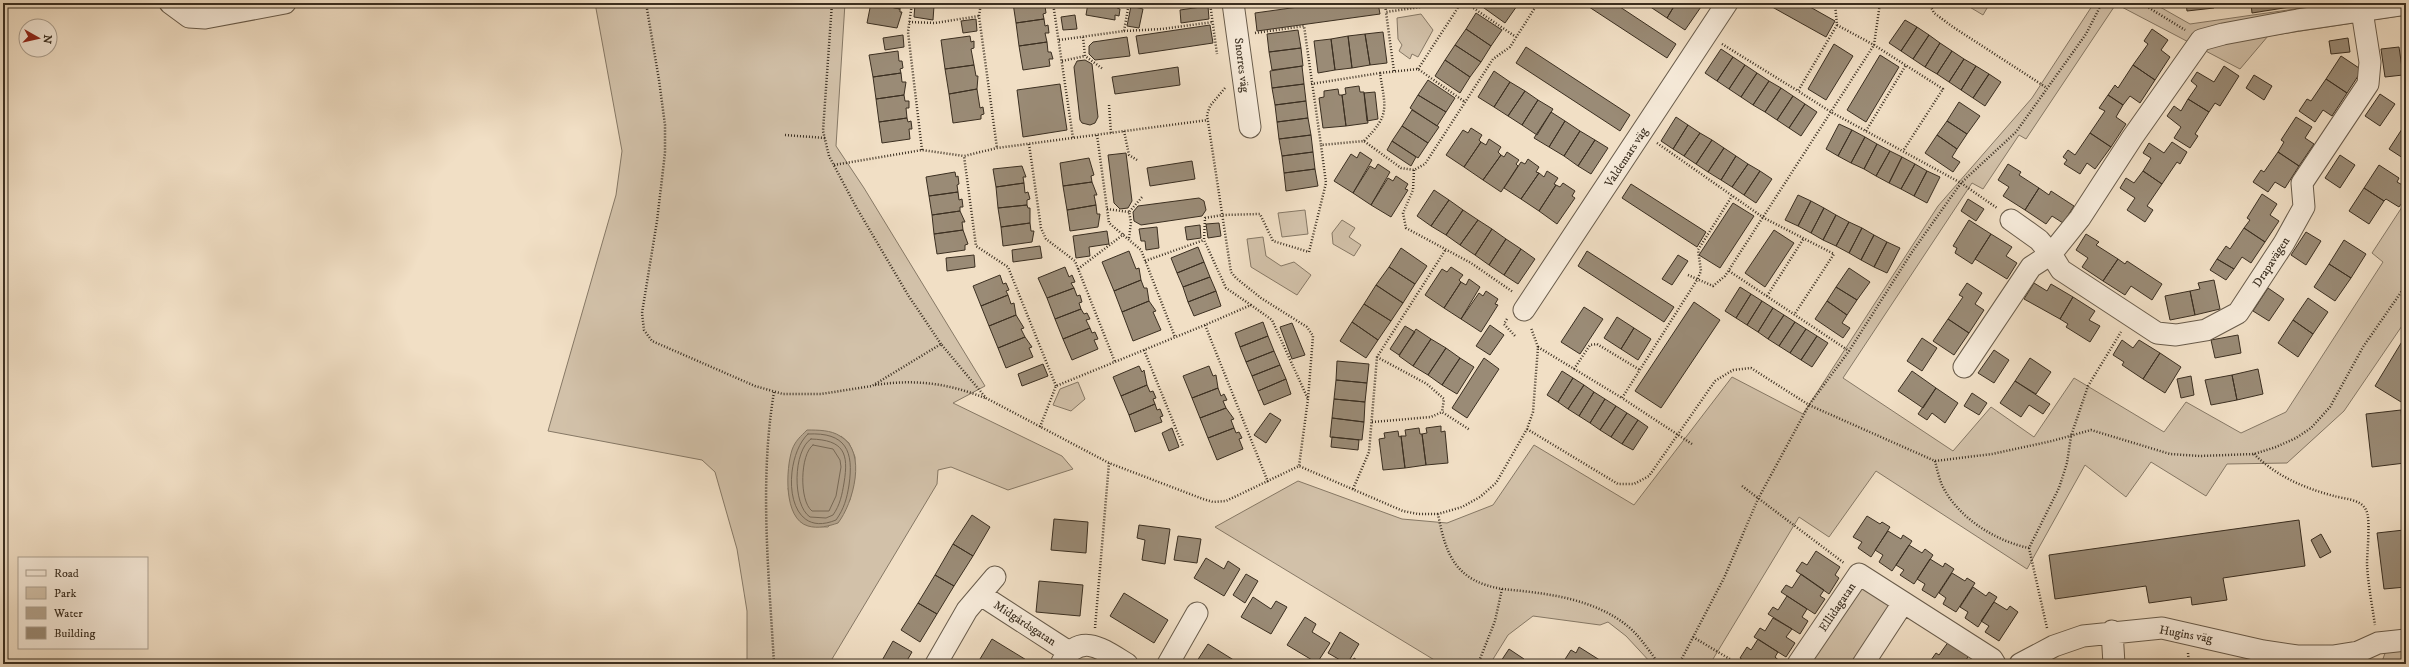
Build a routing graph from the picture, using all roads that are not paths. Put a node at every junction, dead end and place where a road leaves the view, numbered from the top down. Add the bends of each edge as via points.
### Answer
1 (170, 3) edge
2 (285, 3) edge
3 (1233, 3) edge
4 (1727, 3) edge
5 (2406, 4) edge
6 (2362, 11) junction
7 (1250, 127) dead end
8 (2011, 220) road end
9 (2051, 254) junction
10 (1527, 307) road end
11 (1964, 367) dead end
12 (995, 577) dead end
13 (981, 595) junction
14 (1904, 603) junction
15 (1197, 613) dead end
16 (2112, 631) junction
17 (2406, 640) edge
18 (1065, 658) edge
19 (2263, 658) edge
20 (2358, 658) edge
21 (936, 664) edge
22 (1128, 664) edge
23 (1168, 664) edge
24 (1798, 664) edge
25 (1863, 664) edge
26 (1996, 664) edge
27 (2020, 664) edge
28 (2114, 664) edge

1 - 2 street via 189,17 205,18
3 - 7 street, Snorres väg
4 - 10 street, Valdemars väg
5 - 6 street
6 - 9 street via 2201,40 2080,218
6 - 9 street, Drapavägen via 2370,62 2368,84 2302,183 2304,207 2284,243 2238,313 2206,330 2176,334 2157,333 2062,270
8 - 9 street, Drapavägen via 2040,240
9 - 11 street via 2031,267
12 - 13 street, Midgårdsgatan
13 - 18 street, Midgårdsgatan
13 - 21 street, Midgårdsgatan via 967,610
14 - 24 street, Ellidagatan via 1859,574
14 - 25 street
14 - 26 street, Ellidagatan
15 - 23 street
16 - 19 street, Hugins väg via 2162,628
16 - 27 street, Hugins väg via 2083,636 2054,646
16 - 28 street
17 - 20 street, Hugins väg via 2378,644
18 - 22 street via 1079,646 1093,646
19 - 20 street, Hugins väg

